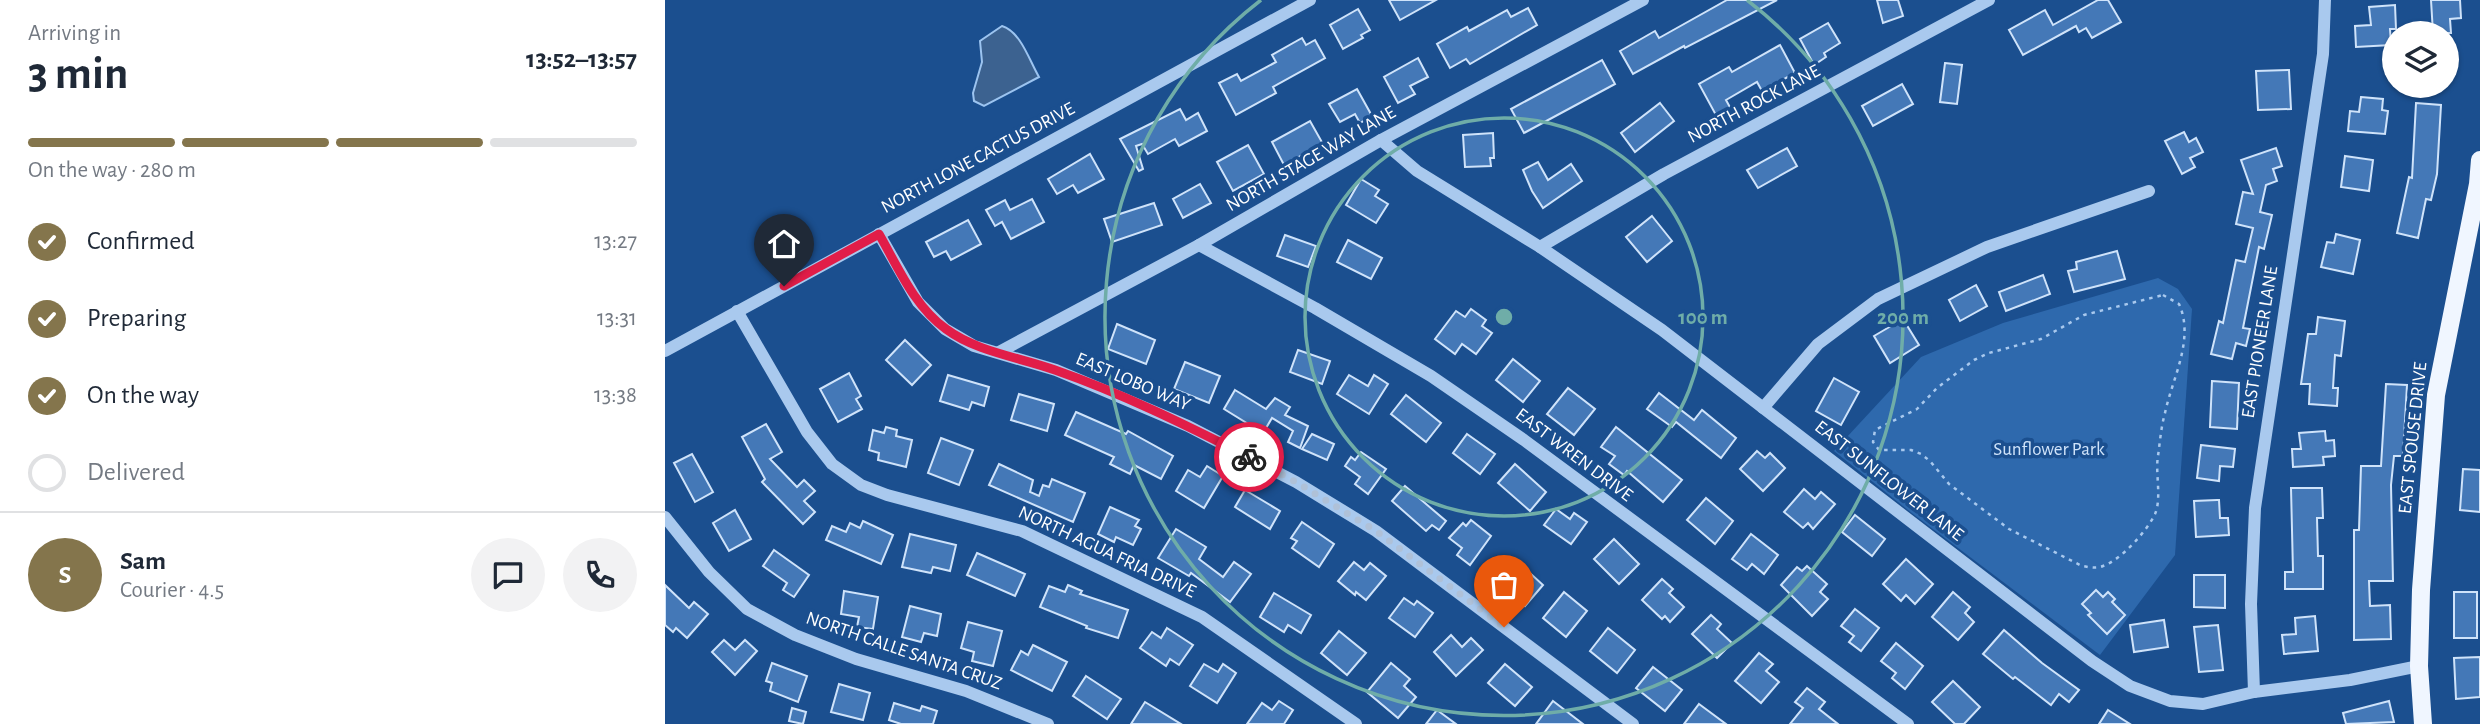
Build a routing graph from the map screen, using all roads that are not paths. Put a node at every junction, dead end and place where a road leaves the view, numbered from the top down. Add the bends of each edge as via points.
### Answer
1 (1310, 0) edge
2 (1643, 0) edge
3 (1989, 0) edge
4 (2325, 0) edge
5 (1381, 141) junction
6 (2480, 160) edge
7 (2149, 191) dead end
8 (879, 234) junction
9 (1199, 245) junction
10 (1540, 247) junction
11 (737, 312) junction
12 (665, 351) edge
13 (999, 352) junction
14 (1763, 408) junction
15 (665, 517) edge
16 (2419, 666) junction
17 (2254, 692) junction
18 (1048, 724) edge
19 (1356, 724) edge
20 (1633, 724) edge
21 (1908, 724) edge
22 (2423, 724) edge

1 - 8 street, NORTH LONE CACTUS DRIVE
2 - 5 street, NORTH STAGE WAY LANE
3 - 10 street, NORTH ROCK LANE via 1664,174
4 - 17 street, EAST PIONEER LANE via 2323,54 2255,508
5 - 9 street, NORTH STAGE WAY LANE
5 - 10 street, EAST SUNFLOWER LANE via 1417,171
6 - 16 main road, EAST SPOUSE DRIVE via 2436,395
7 - 14 street via 1987,247 1878,299 1818,344
8 - 11 street, NORTH LONE CACTUS DRIVE
8 - 13 street, EAST LOBO WAY via 918,302 945,329 974,346
9 - 13 street, NORTH STAGE WAY LANE
9 - 21 street, EAST WREN DRIVE via 1431,376 1524,439
10 - 14 street, EAST SUNFLOWER LANE via 1662,330
11 - 12 street, NORTH LONE CACTUS DRIVE
11 - 19 street, NORTH AGUA FRIA DRIVE via 807,432 832,464 861,485 1022,531 1191,612
13 - 20 street, EAST LOBO WAY via 1056,370 1188,426 1296,482 1376,531
14 - 17 street, EAST SUNFLOWER LANE via 2130,686 2171,701 2203,704
15 - 18 street, NORTH CALLE SANTA CRUZ via 709,572 747,609 795,635 856,659 966,691
16 - 17 street, EAST SUNFLOWER LANE
16 - 22 main road, EAST SPOUSE DRIVE

